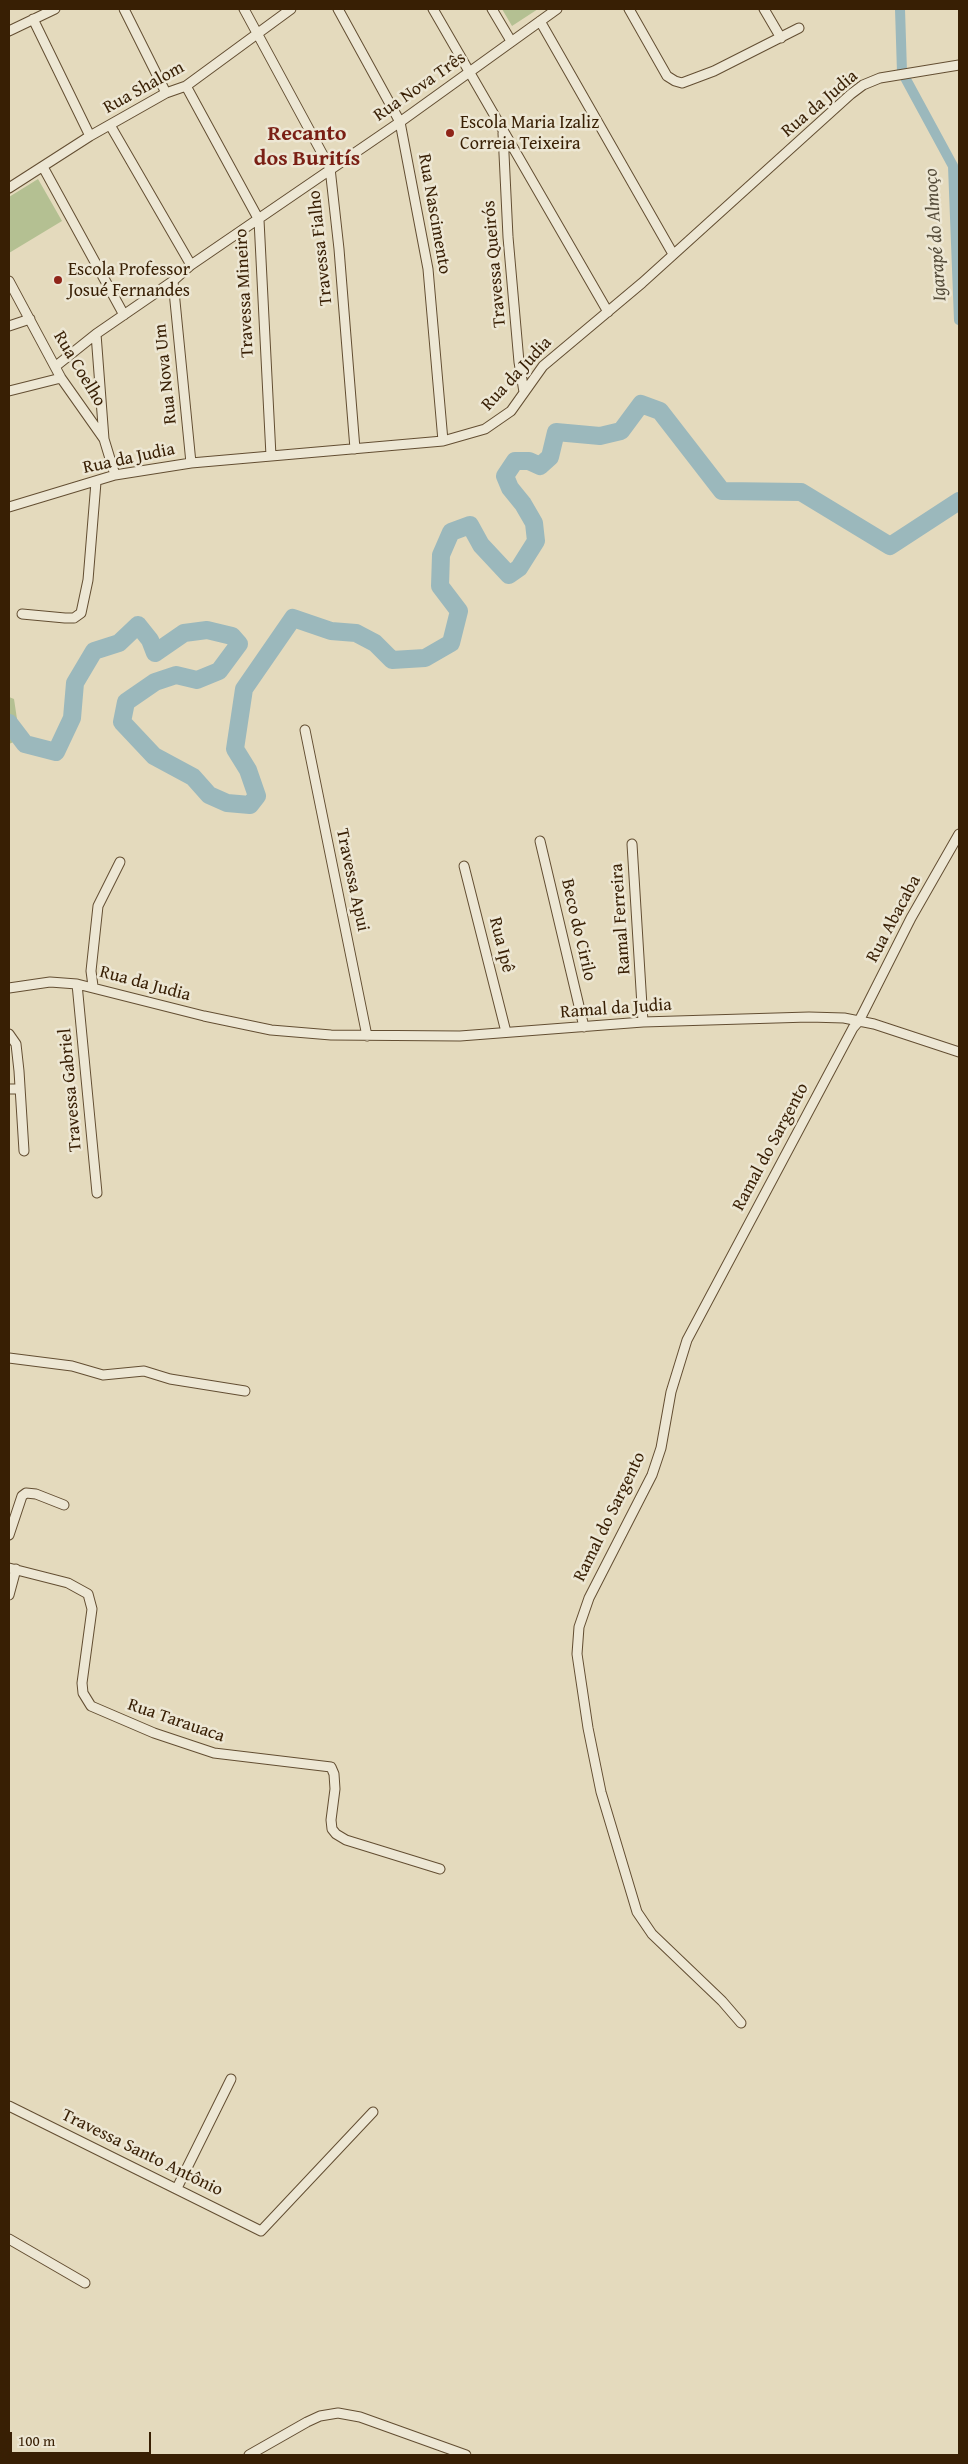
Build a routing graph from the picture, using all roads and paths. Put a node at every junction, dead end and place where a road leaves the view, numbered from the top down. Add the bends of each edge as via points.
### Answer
1 (55, 9) edge
2 (124, 9) edge
3 (244, 9) edge
4 (291, 9) edge
5 (338, 9) edge
6 (433, 9) edge
7 (492, 9) edge
8 (558, 9) edge
9 (629, 9) edge
10 (764, 9) edge
11 (33, 19) junction
12 (540, 21) junction
13 (799, 28) dead end
14 (9, 31) edge
15 (256, 33) junction
16 (780, 38) junction
17 (511, 41) junction
18 (959, 65) edge
19 (469, 73) junction
20 (186, 86) junction
21 (166, 93) junction
22 (400, 122) junction
23 (110, 126) junction
24 (503, 133) junction
25 (90, 136) junction
26 (43, 167) junction
27 (330, 168) junction
28 (9, 188) edge
29 (258, 220) junction
30 (673, 254) junction
31 (191, 265) junction
32 (9, 281) edge
33 (173, 281) junction
34 (608, 312) junction
35 (124, 315) junction
36 (30, 318) junction
37 (9, 326) edge
38 (96, 334) junction
39 (56, 366) junction
40 (61, 378) junction
41 (9, 390) edge
42 (524, 392) junction
43 (104, 439) junction
44 (443, 441) junction
45 (355, 449) junction
46 (271, 456) junction
47 (191, 463) junction
48 (115, 475) junction
49 (96, 482) junction
50 (9, 507) edge
51 (22, 614) dead end
52 (305, 730) dead end
53 (959, 834) edge
54 (540, 841) dead end
55 (632, 844) dead end
56 (120, 862) dead end
57 (464, 866) dead end
58 (78, 984) junction
59 (93, 986) junction
60 (9, 988) edge
61 (859, 1021) junction
62 (643, 1022) junction
63 (584, 1027) junction
64 (271, 1030) joint
65 (506, 1032) junction
66 (9, 1034) edge
67 (368, 1036) junction
68 (959, 1052) edge
69 (20, 1089) junction
70 (9, 1090) edge
71 (24, 1151) dead end
72 (97, 1193) dead end
73 (9, 1358) edge
74 (245, 1391) dead end
75 (64, 1505) dead end
76 (9, 1535) edge
77 (12, 1569) edge
78 (9, 1595) edge
79 (440, 1870) dead end
80 (741, 2022) dead end
81 (231, 2079) dead end
82 (9, 2106) edge
83 (373, 2112) dead end
84 (177, 2188) junction
85 (9, 2239) edge
86 (85, 2283) dead end
87 (249, 2455) edge
88 (466, 2455) edge

1 - 11 street
2 - 21 street
3 - 15 street, Travessa Fialho
4 - 15 street, Rua Shalom
5 - 22 street, Rua Nascimento
6 - 19 street, Travessa Queirós
7 - 17 street
8 - 12 street, Rua Nova Três
9 - 16 street via 663,70 675,81 691,81
10 - 16 street
11 - 14 street
11 - 25 street
12 - 17 street, Rua Nova Três
12 - 30 street
13 - 16 street
15 - 20 street, Rua Shalom
15 - 27 street, Travessa Fialho
17 - 19 street, Rua Nova Três
18 - 30 street, Rua da Judia via 880,78 863,85
19 - 22 street, Rua Nova Três
19 - 24 street, Travessa Queirós
20 - 21 street, Rua Shalom
20 - 29 street, Travessa Mineiro
21 - 23 street, Rua Shalom
22 - 27 street, Rua Nova Três
22 - 44 street, Rua Nascimento via 428,269
23 - 25 street, Rua Shalom
23 - 31 street
24 - 34 street, Travessa Queirós
24 - 42 street, Travessa Queirós via 508,237
25 - 26 street, Rua Shalom
26 - 28 street, Rua Shalom
26 - 35 street
27 - 29 street, Rua Nova Três
27 - 45 street, Travessa Fialho
29 - 31 street, Rua Nova Três
29 - 46 street, Travessa Mineiro
30 - 34 street, Rua da Judia
31 - 33 street, Rua Nova Três
32 - 36 street, Rua Coelho
33 - 35 street, Rua Nova Três
33 - 47 street, Rua Nova Um
34 - 42 street, Rua da Judia via 543,366
35 - 38 street, Rua Nova Três
36 - 37 street
36 - 39 street, Rua Coelho
38 - 39 street, Rua Nova Três
38 - 43 street
39 - 40 street, Rua Coelho
40 - 41 street
40 - 43 street, Rua Coelho
42 - 44 street, Rua da Judia via 511,411 496,423
43 - 48 street, Rua Coelho
44 - 45 street, Rua da Judia
45 - 46 street, Rua da Judia
46 - 47 street, Rua da Judia
47 - 48 street, Rua da Judia
48 - 49 street, Rua da Judia
49 - 50 street, Rua da Judia
49 - 51 street via 88,580 81,613 74,618
52 - 67 street, Travessa Apui
53 - 61 street, Rua Abacaba via 911,918
54 - 63 street, Beco do Cirilo
55 - 62 street, Ramal Ferreira
56 - 59 street via 98,906
57 - 65 street, Rua Ipê
58 - 59 street, Rua da Judia
58 - 60 street, Rua da Judia via 50,982
58 - 72 street, Travessa Gabriel
59 - 64 street, Rua da Judia
61 - 62 street, Ramal da Judia via 809,1017
61 - 68 street, Ramal da Judia
61 - 80 street, Ramal do Sargento via 687,1340 652,1475 589,1598 579,1627 578,1654 601,1792 637,1912 652,1934
62 - 63 street, Ramal da Judia
63 - 65 street, Ramal da Judia
64 - 67 street, Ramal da Judia
65 - 67 street, Ramal da Judia via 460,1036
66 - 69 street via 16,1044
69 - 70 street
69 - 71 street
73 - 74 street via 72,1366 103,1375 144,1371 170,1379
75 - 76 street via 26,1493 22,1496
77 - 78 street
77 - 79 street, Rua Tarauaca via 68,1583 88,1594 92,1609 82,1683 83,1693 91,1706 154,1733 214,1753 331,1767 335,1789 331,1820 336,1834
81 - 84 street
82 - 84 street, Travessa Santo Antônio
83 - 84 street, Travessa Santo Antônio via 261,2230
85 - 86 street
87 - 88 street via 307,2422 338,2413 360,2417

